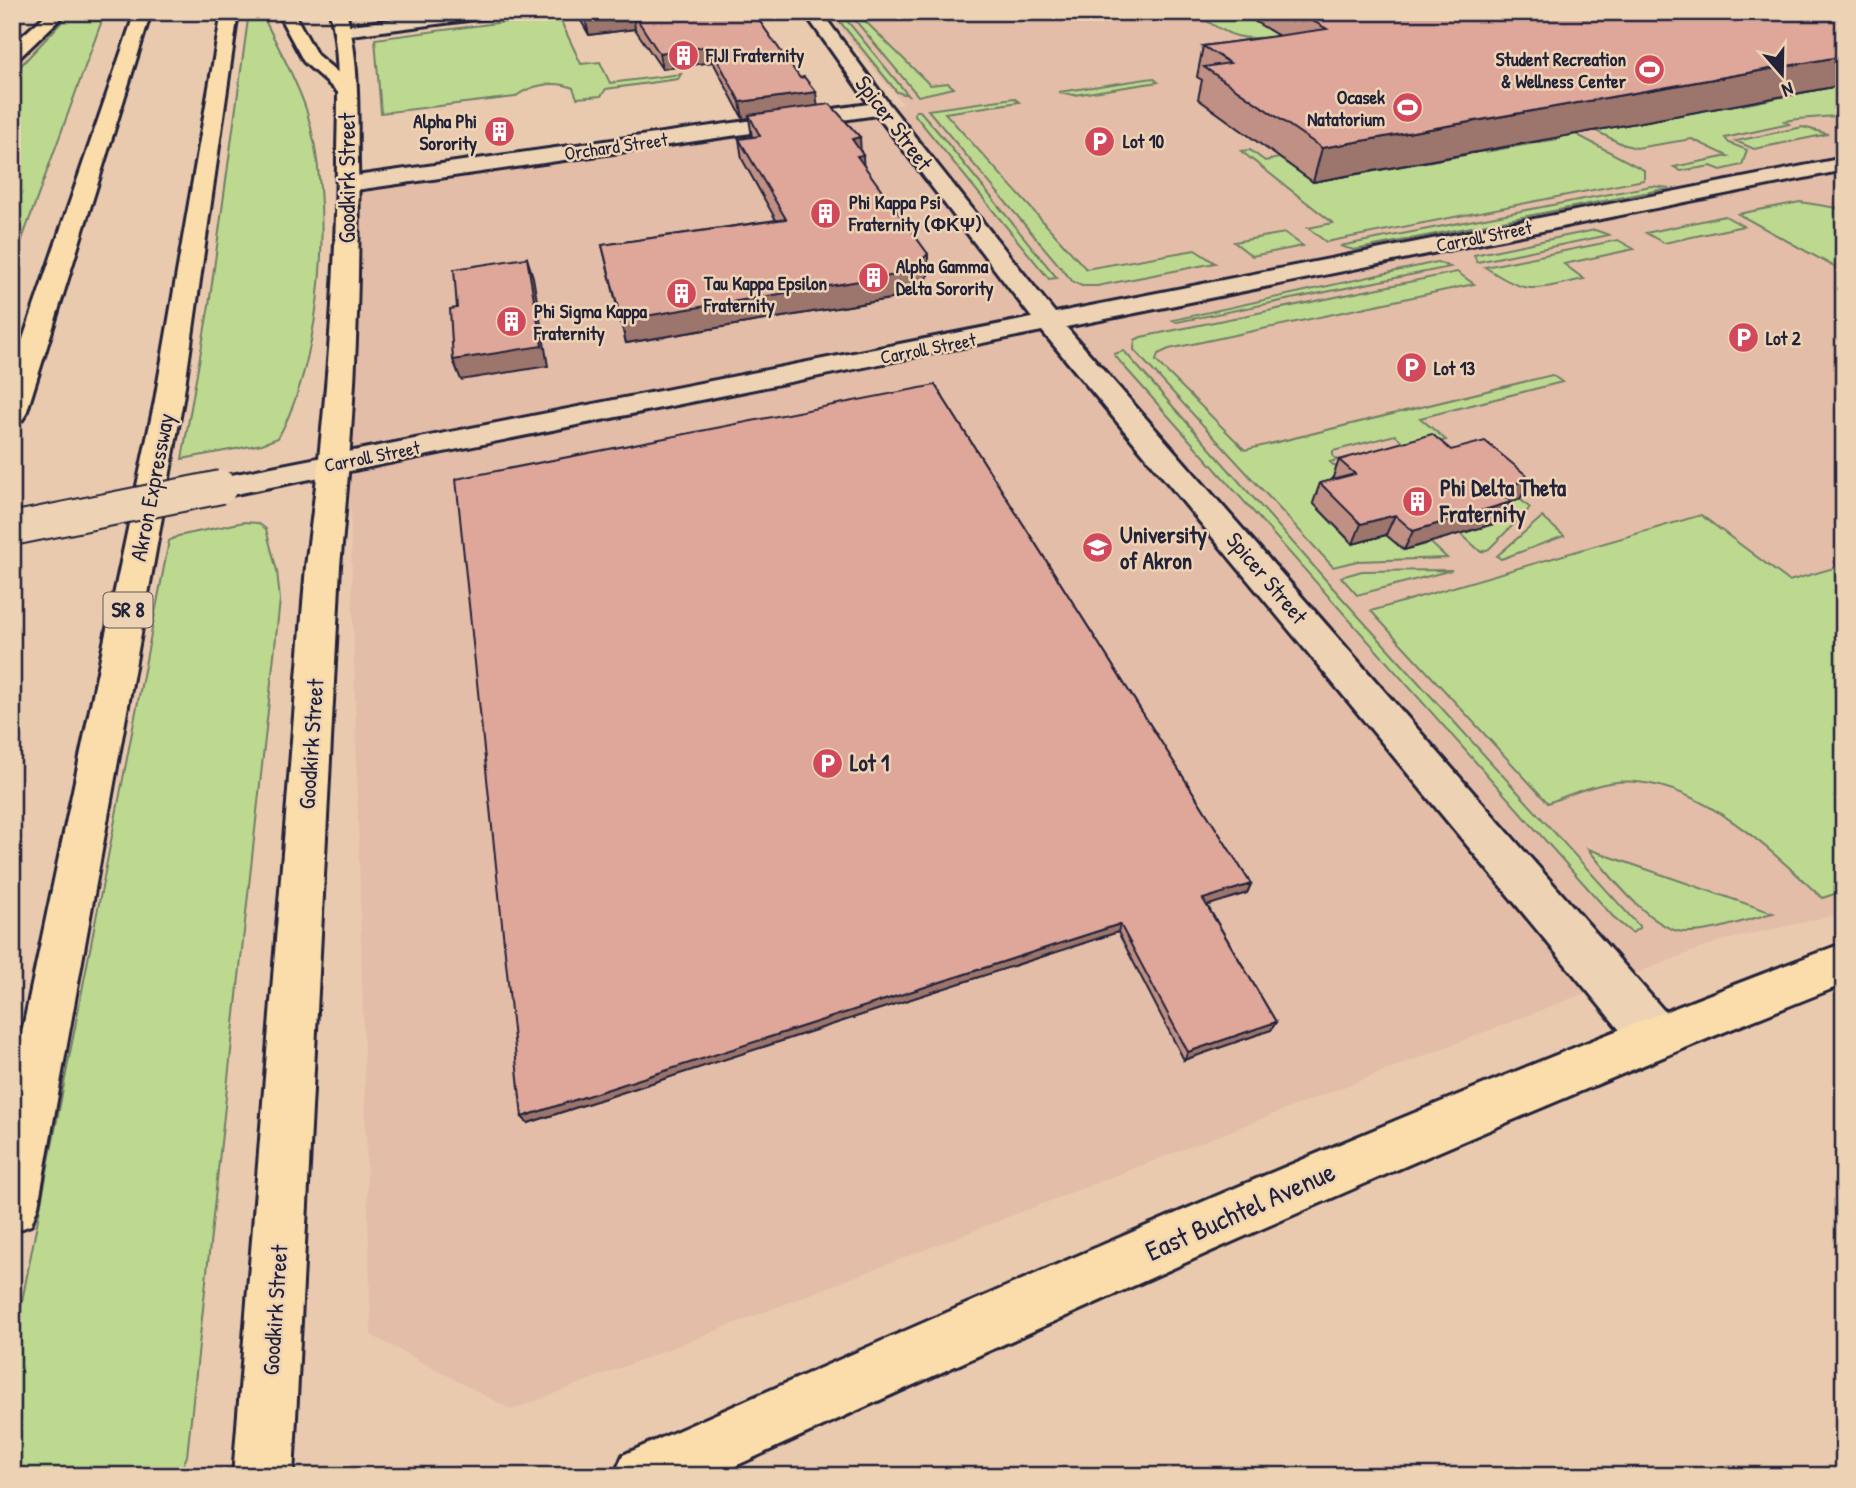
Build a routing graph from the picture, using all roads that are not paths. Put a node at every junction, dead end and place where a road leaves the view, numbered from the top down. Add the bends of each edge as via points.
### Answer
1 (59, 12) edge
2 (143, 12) edge
3 (230, 12) edge
4 (285, 12) edge
5 (492, 12) edge
6 (812, 12) edge
7 (341, 22) edge
8 (12, 55) edge
9 (347, 90) junction
10 (882, 108) junction
11 (1844, 164) edge
12 (349, 184) junction
13 (1049, 323) junction
14 (12, 414) edge
15 (335, 463) junction
16 (12, 529) edge
17 (1844, 963) edge
18 (1655, 1036) junction
19 (12, 1206) edge
20 (263, 1476) edge
21 (644, 1476) edge

1 - 8 main road
2 - 14 main road
3 - 19 main road, Akron Expressway / SR 8 via 169,400
4 - 9 main road via 310,58
5 - 7 street
6 - 10 street, Spicer Street
7 - 9 main road, Goodkirk Street
9 - 12 main road, Goodkirk Street
10 - 12 street, Orchard Street
10 - 13 street, Spicer Street
11 - 13 street, Carroll Street
12 - 15 main road, Goodkirk Street
13 - 15 street, Carroll Street
13 - 18 street, Spicer Street
15 - 16 street, Carroll Street, bridge
15 - 20 main road, Goodkirk Street via 323,566
17 - 18 main road, East Buchtel Avenue
18 - 21 main road, East Buchtel Avenue via 1275,1194

